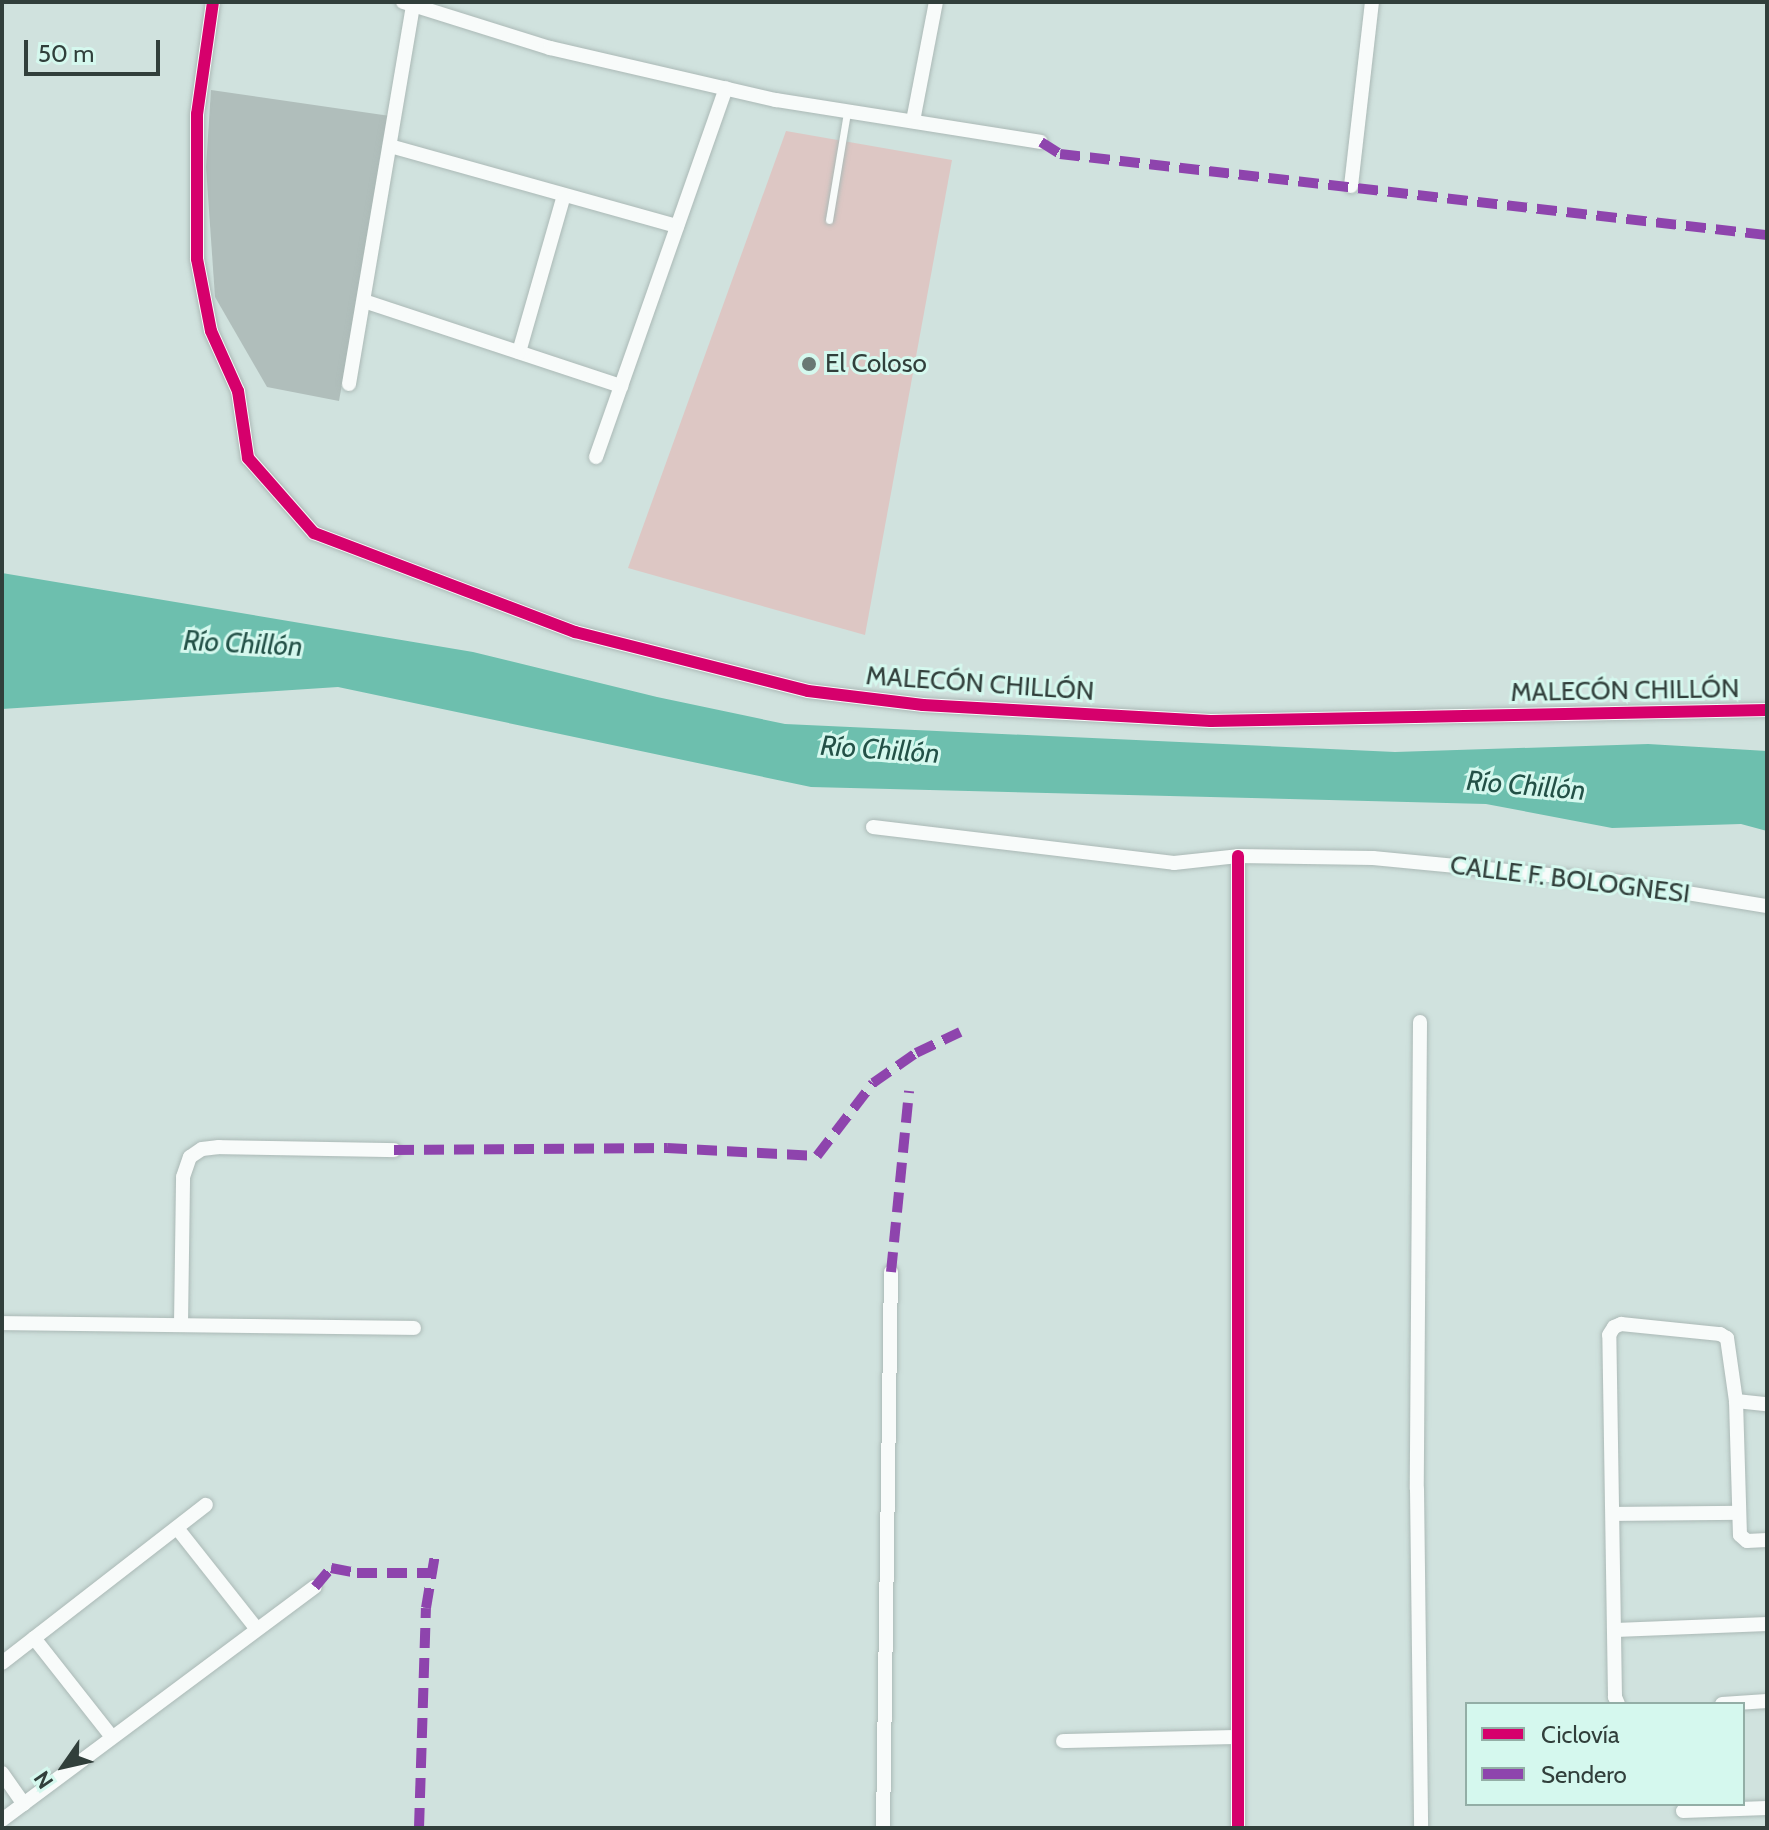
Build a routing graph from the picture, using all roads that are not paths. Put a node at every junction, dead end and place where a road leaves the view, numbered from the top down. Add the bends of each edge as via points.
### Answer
1 (213, 2) edge
2 (936, 2) edge
3 (1372, 2) edge
4 (408, 4) edge
5 (726, 88) junction
6 (847, 111) junction
7 (913, 121) junction
8 (1041, 142) dead end
9 (390, 146) junction
10 (1351, 186) dead end
11 (564, 195) junction
12 (829, 220) dead end
13 (677, 226) junction
14 (364, 301) junction
15 (519, 352) junction
16 (349, 384) dead end
17 (621, 386) junction
18 (596, 457) dead end
19 (1767, 710) edge
20 (873, 827) dead end
21 (1238, 856) junction
22 (1767, 906) edge
23 (1420, 1022) dead end
24 (394, 1150) dead end
25 (891, 1272) dead end
26 (2, 1323) edge
27 (181, 1325) junction
28 (414, 1328) dead end
29 (1736, 1401) junction
30 (1767, 1404) edge
31 (206, 1505) dead end
32 (1738, 1513) junction
33 (1613, 1514) junction
34 (177, 1528) junction
35 (1767, 1540) edge
36 (315, 1587) dead end
37 (1767, 1624) edge
38 (256, 1628) junction
39 (1616, 1630) junction
40 (34, 1638) junction
41 (2, 1663) edge
42 (1767, 1701) edge
43 (1617, 1702) edge
44 (1745, 1702) edge
45 (112, 1737) junction
46 (1238, 1737) junction
47 (1063, 1741) dead end
48 (2, 1773) edge
49 (24, 1804) junction
50 (1767, 1808) edge
51 (1683, 1811) dead end
52 (2, 1820) edge
53 (883, 1828) edge
54 (1238, 1828) edge
55 (1421, 1828) edge

1 - 19 street, MALECÓN CHILLÓN via 197,114 197,259 211,331 238,391 248,458 314,533 575,632 808,691 923,705 1211,721
2 - 7 street
3 - 10 street
4 - 5 street via 550,48
4 - 9 street
5 - 6 street
5 - 13 street
6 - 7 street
6 - 12 lane
7 - 8 street
9 - 11 street
9 - 14 street
11 - 13 street
11 - 15 street
13 - 17 street
14 - 15 street
14 - 16 street
15 - 17 street
17 - 18 street
20 - 21 street, CALLE F. BOLOGNESI via 1174,863
21 - 22 street, CALLE F. BOLOGNESI via 1373,858 1614,881
21 - 46 street
23 - 55 street
24 - 27 street via 219,1147 190,1157 183,1177
25 - 53 street
26 - 27 street
27 - 28 street
29 - 30 street
29 - 32 street
29 - 33 street via 1731,1347 1720,1334 1614,1327 1609,1335
31 - 34 street
32 - 33 street
32 - 35 street via 1743,1539
33 - 39 street
34 - 38 street
34 - 40 street
36 - 38 street
37 - 39 street
38 - 45 street
39 - 43 street
40 - 41 street
40 - 45 street
42 - 44 street
45 - 49 street
46 - 47 street
46 - 54 street
48 - 49 street
49 - 52 street
50 - 51 street

